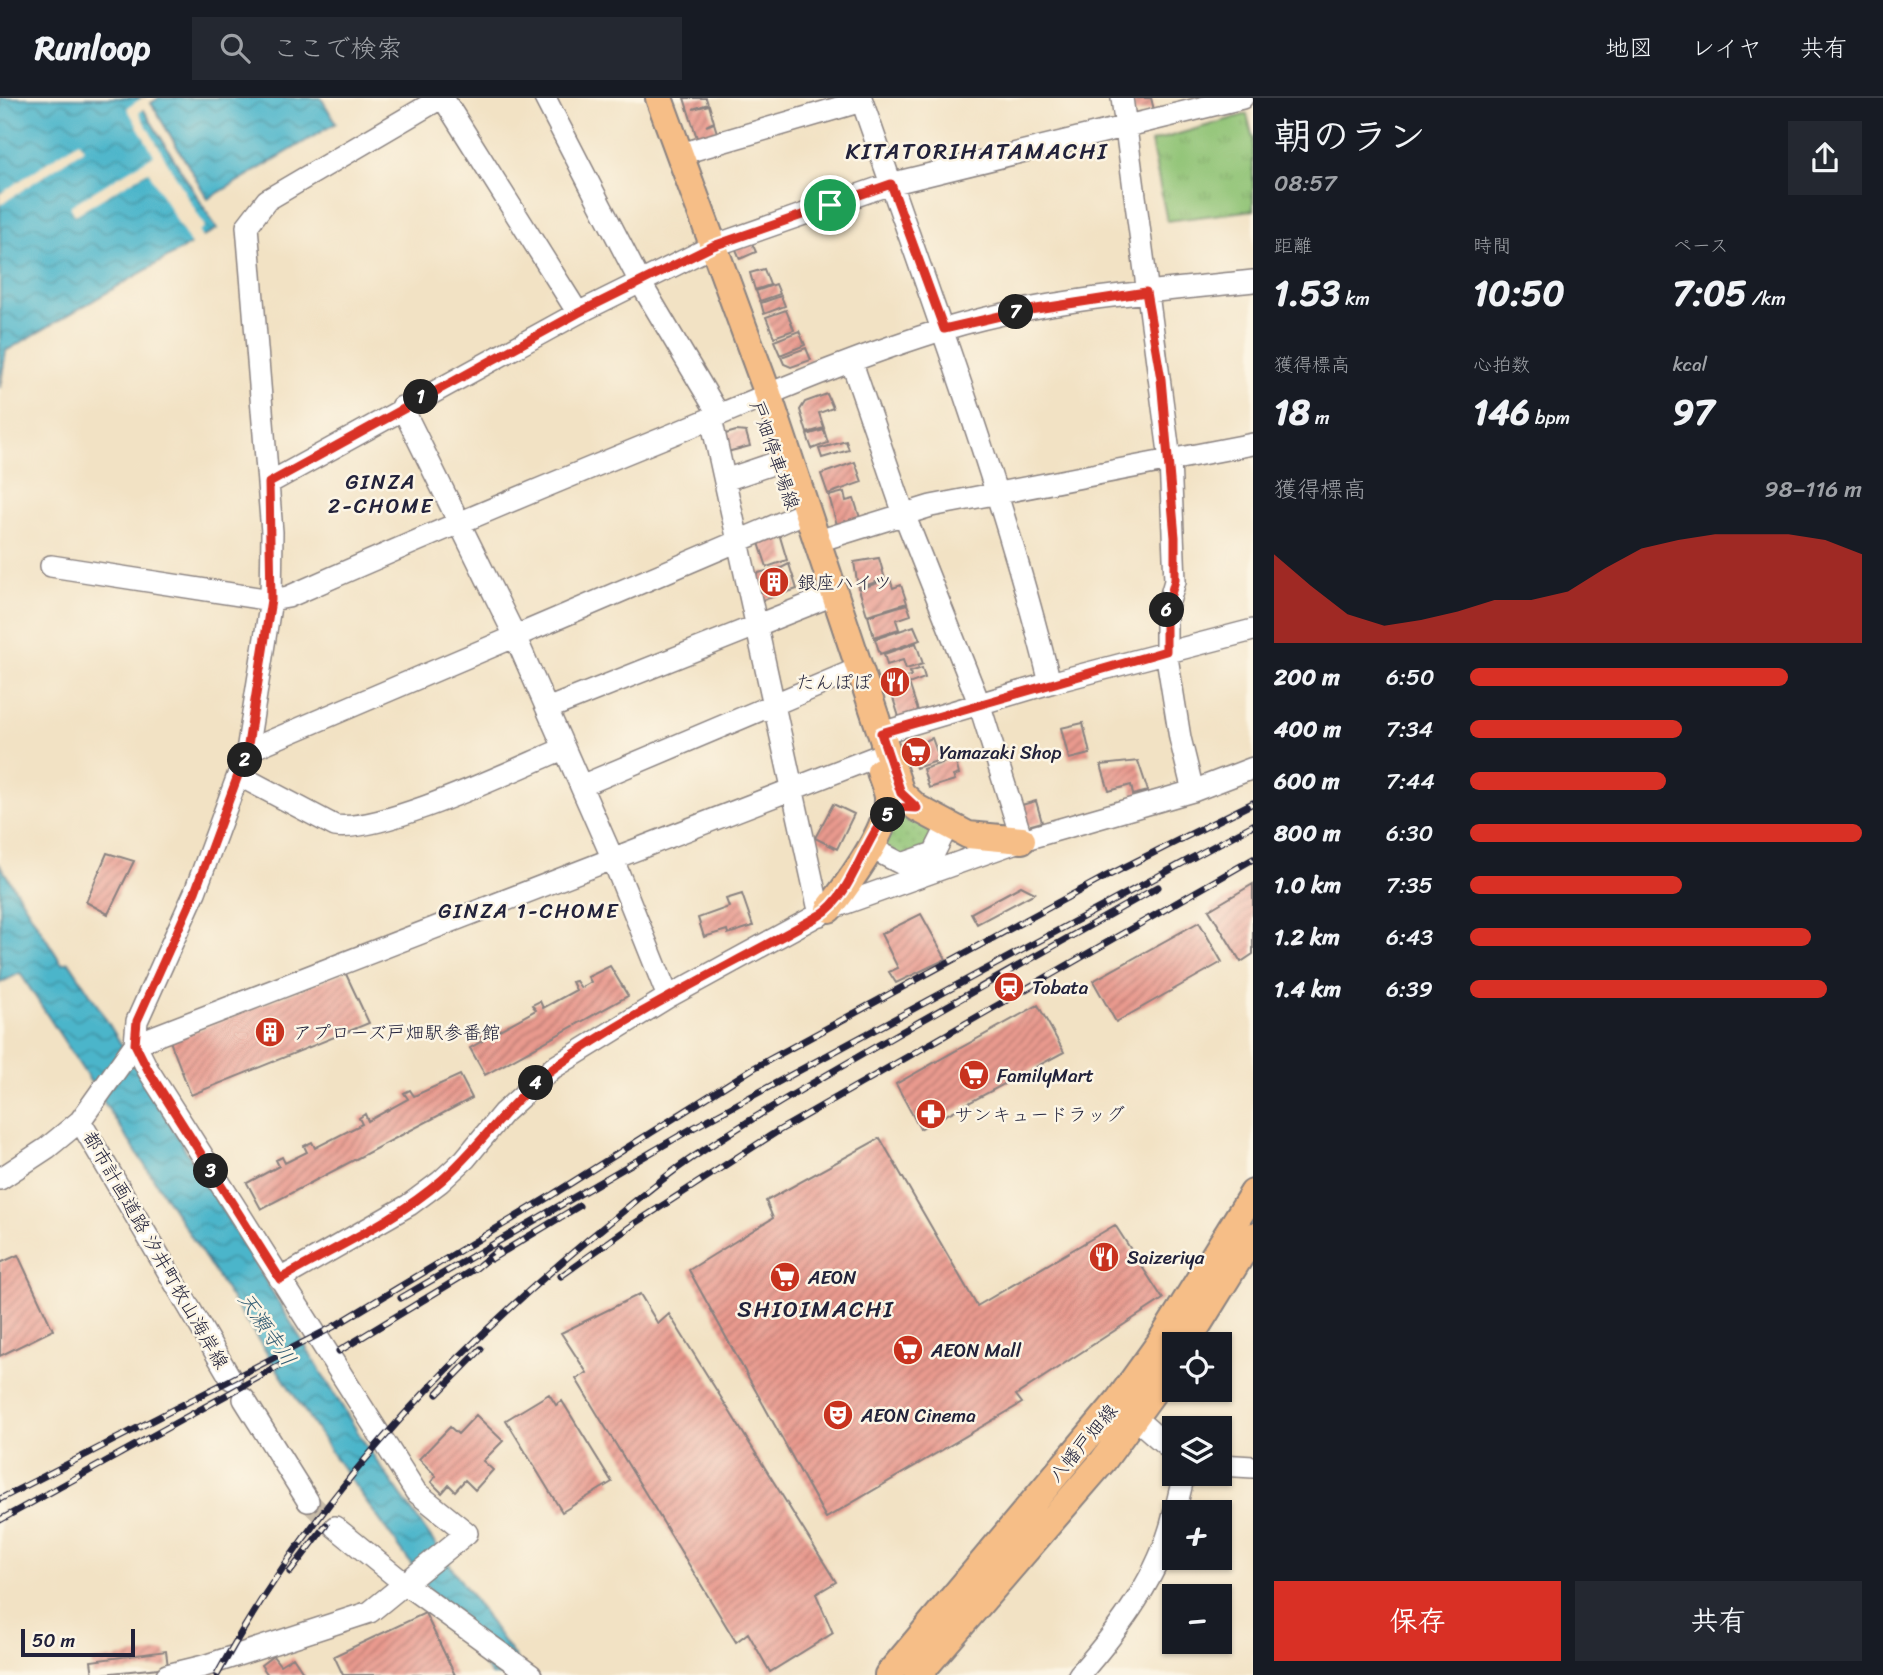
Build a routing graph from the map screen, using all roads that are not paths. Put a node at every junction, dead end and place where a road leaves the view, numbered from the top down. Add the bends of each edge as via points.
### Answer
1 (442, 98) edge
2 (545, 98) edge
3 (645, 98) edge
4 (659, 98) edge
5 (1122, 98) edge
6 (1242, 98) edge
7 (861, 100) edge
8 (1128, 126) junction
9 (680, 154) junction
10 (891, 184) junction
11 (707, 249) junction
12 (1253, 281) edge
13 (640, 282) junction
14 (1146, 292) junction
15 (578, 313) junction
16 (944, 329) junction
17 (852, 363) junction
18 (762, 397) junction
19 (402, 407) junction
20 (715, 416) junction
21 (1253, 444) edge
22 (1170, 460) junction
23 (778, 462) junction
24 (725, 480) junction
25 (269, 483) junction
26 (995, 492) junction
27 (904, 514) junction
28 (797, 516) junction
29 (457, 522) junction
30 (738, 541) junction
31 (818, 541) junction
32 (51, 566) dead end
33 (823, 599) junction
34 (271, 600) junction
35 (757, 626) junction
36 (1253, 630) edge
37 (515, 636) junction
38 (1166, 651) junction
39 (848, 673) junction
40 (1050, 683) junction
41 (979, 703) junction
42 (774, 705) junction
43 (547, 709) junction
44 (878, 745) junction
45 (563, 750) junction
46 (247, 751) junction
47 (1253, 768) edge
48 (240, 776) junction
49 (581, 786) junction
50 (793, 790) junction
51 (1194, 791) junction
52 (917, 808) junction
53 (886, 817) junction
54 (946, 829) dead end
55 (1022, 840) junction
56 (875, 850) dead end
57 (612, 857) junction
58 (824, 912) junction
59 (668, 997) junction
60 (135, 1044) junction
61 (80, 1121) junction
62 (0, 1179) edge
63 (1253, 1193) edge
64 (1253, 1236) edge
65 (280, 1279) junction
66 (1193, 1332) edge
67 (231, 1379) dead end
68 (1162, 1379) edge
69 (244, 1399) dead end
70 (1134, 1417) junction
71 (1162, 1442) edge
72 (1232, 1466) edge
73 (1253, 1467) edge
74 (307, 1501) tunnel mouth
75 (335, 1527) tunnel mouth
76 (1162, 1554) edge
77 (410, 1579) junction
78 (167, 1675) edge
79 (531, 1675) edge
80 (888, 1675) edge
81 (918, 1675) edge
82 (1079, 1675) edge

1 - 15 street
1 - 25 street via 267,200 247,226
2 - 13 street
3 - 11 main road, 戸畑停車場線
4 - 9 main road, 戸畑停車場線
5 - 8 street
6 - 8 street
7 - 9 street
7 - 10 street
8 - 10 street
8 - 14 street
9 - 11 main road, 戸畑停車場線
10 - 11 street
10 - 16 street
11 - 13 street
11 - 18 main road, 戸畑停車場線
12 - 14 street
13 - 15 street
13 - 20 street
14 - 16 street via 1017,312
14 - 22 street
15 - 19 street
16 - 17 street
16 - 26 street
17 - 18 street
17 - 27 street
18 - 20 street
18 - 23 main road, 戸畑停車場線
18 - 31 main road, 戸畑停車場線
19 - 25 street
19 - 29 street
20 - 24 street
20 - 29 street
21 - 22 street
22 - 26 street
22 - 38 street via 1175,580 1166,612
23 - 24 street
23 - 28 main road, 戸畑停車場線
24 - 30 street
25 - 34 street
26 - 27 street
26 - 40 street via 1021,569
27 - 31 street
27 - 41 street
28 - 30 street
28 - 33 main road, 戸畑停車場線
29 - 34 street via 288,597
29 - 37 street
30 - 35 street
30 - 37 street
31 - 44 main road, 戸畑停車場線
32 - 34 street
33 - 35 street
33 - 39 main road, 戸畑停車場線
34 - 46 street
35 - 42 street
35 - 43 street
36 - 38 street
37 - 43 street
37 - 46 street
38 - 40 street
38 - 51 street
39 - 42 street
39 - 44 main road, 戸畑停車場線
40 - 41 street
41 - 44 street
41 - 55 street
42 - 49 street
42 - 50 street
43 - 45 street
44 - 50 street
44 - 52 main road, 戸畑停車場線 via 901,793
44 - 53 main road, 戸畑停車場線 via 888,796
45 - 48 street via 400,815 350,828 335,826
45 - 49 street
46 - 48 street
47 - 51 street
48 - 60 street via 137,1021
49 - 57 street
50 - 57 street
50 - 58 street
51 - 55 street
52 - 53 main road via 899,807
52 - 55 main road, 戸畑停車場線 via 968,835
53 - 58 main road via 851,880
54 - 56 street via 934,853 917,865 902,864
55 - 58 street
57 - 59 street
57 - 60 street
58 - 59 street
59 - 65 street via 553,1069 503,1113 465,1159 409,1205
60 - 61 street
60 - 65 street
61 - 62 street
61 - 67 street, 都市計画道路 汐井町牧山海岸線
63 - 80 main road, 八幡戸畑線 via 1118,1401
64 - 66 main road
65 - 77 street via 416,1492 467,1533
68 - 70 main road, 八幡戸畑線
69 - 74 street
70 - 71 street
70 - 81 main road, 八幡戸畑線 via 1103,1461
72 - 73 street
75 - 77 street
76 - 82 street via 1117,1631
77 - 78 street via 370,1612
77 - 79 street

